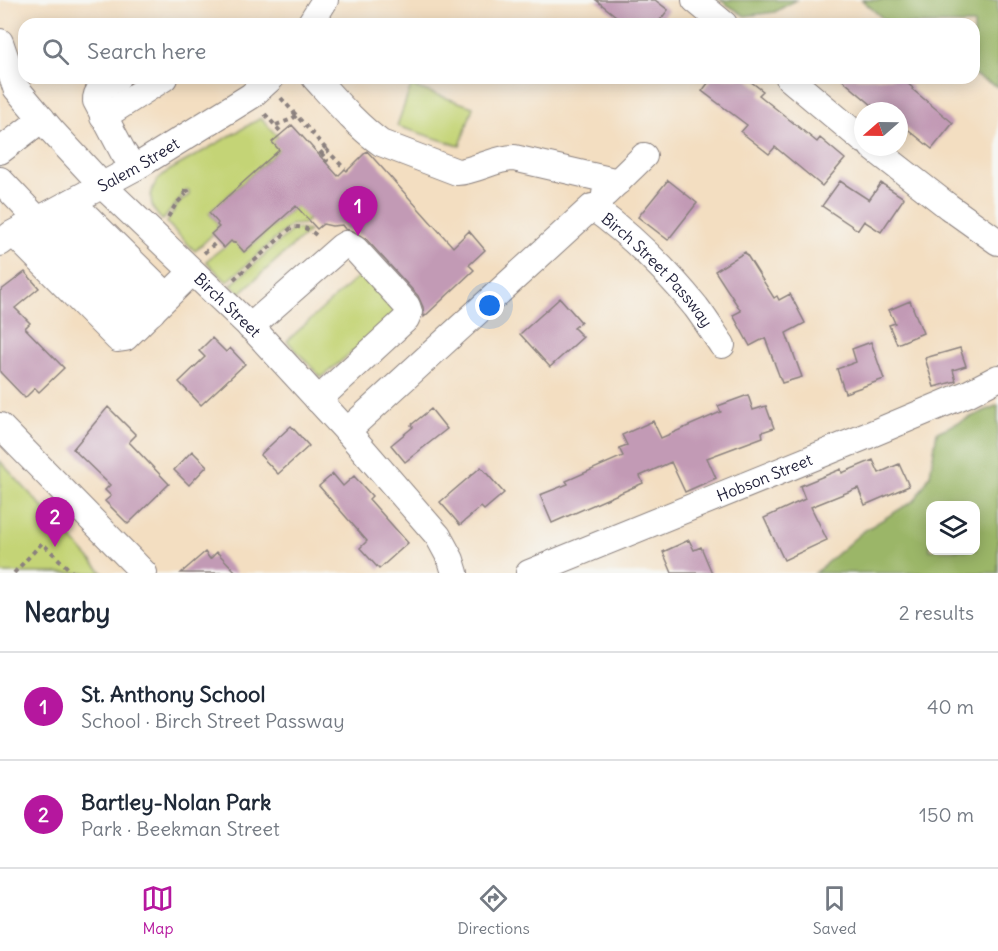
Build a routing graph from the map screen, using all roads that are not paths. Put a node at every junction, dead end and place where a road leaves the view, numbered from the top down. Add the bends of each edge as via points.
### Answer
1 (325, 0) edge
2 (696, 0) edge
3 (314, 18) edge
4 (717, 18) edge
5 (0, 42) edge
6 (108, 84) edge
7 (155, 84) edge
8 (263, 84) edge
9 (321, 84) edge
10 (796, 84) edge
11 (103, 117) junction
12 (42, 119) junction
13 (854, 132) edge
14 (0, 151) edge
15 (644, 156) dead end
16 (884, 156) edge
17 (134, 168) junction
18 (0, 180) edge
19 (618, 182) junction
20 (103, 186) junction
21 (592, 207) junction
22 (37, 221) edge
23 (998, 242) edge
24 (192, 272) junction
25 (148, 315) junction
26 (250, 327) junction
27 (722, 345) dead end
28 (998, 378) edge
29 (318, 400) junction
30 (0, 426) edge
31 (347, 431) junction
32 (144, 573) edge
33 (455, 573) edge
34 (529, 573) edge

1 - 3 street
2 - 4 street
5 - 12 street, Birch Street via 16,88
6 - 11 street via 95,97
7 - 11 street
8 - 17 street, Salem Street via 251,96
9 - 19 street via 381,143 457,172 514,158
10 - 13 street
11 - 17 street
12 - 14 street
12 - 20 street, Birch Street
15 - 19 street
16 - 23 street
17 - 20 street, Salem Street
18 - 22 street
19 - 21 street
20 - 22 street, Salem Street
20 - 24 street, Birch Street
21 - 27 street, Birch Street Passway via 666,273
21 - 31 street, Birch Street Passway
22 - 25 street
22 - 25 street
24 - 25 street
24 - 26 street, Birch Street
26 - 29 street, Birch Street
26 - 29 street via 334,253 346,244 352,246 409,312
28 - 34 street, Hobson Street via 869,435
29 - 31 street, Birch Street
30 - 32 street
31 - 33 street, Birch Street via 438,536

